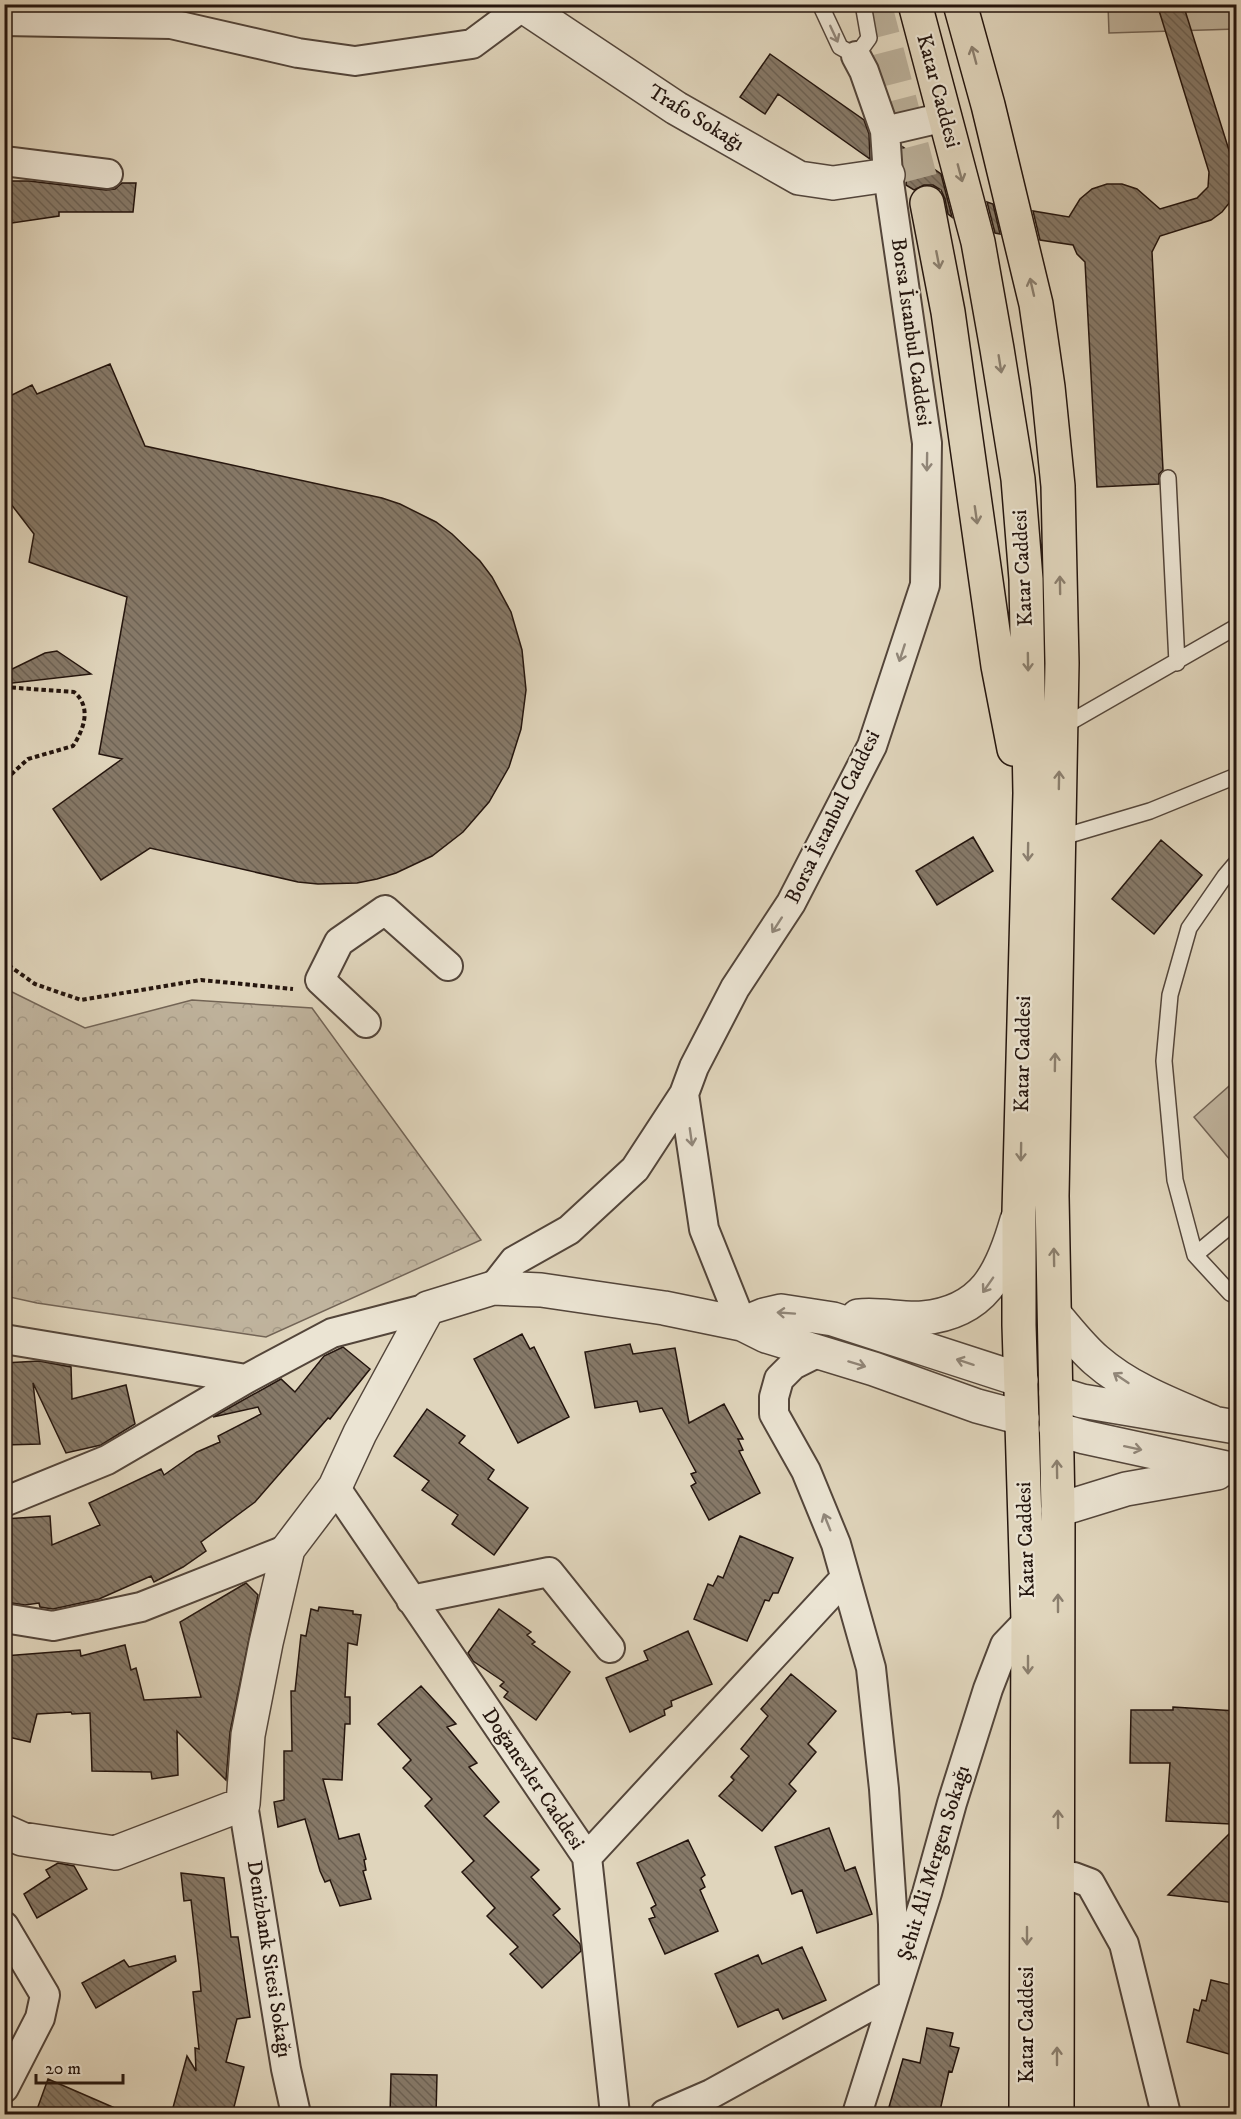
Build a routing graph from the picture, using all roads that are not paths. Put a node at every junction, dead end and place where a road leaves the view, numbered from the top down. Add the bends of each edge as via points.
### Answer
1 (820, 4) edge
2 (863, 4) edge
3 (915, 4) edge
4 (960, 4) edge
5 (521, 5) edge
6 (4, 21) edge
7 (856, 56) junction
8 (988, 105) junction
9 (945, 117) junction
10 (885, 131) junction
11 (4, 161) edge
12 (108, 174) dead end
13 (888, 175) junction
14 (1011, 200) junction
15 (927, 203) tunnel mouth
16 (1168, 478) dead end
17 (1236, 627) edge
18 (1177, 663) junction
19 (1060, 728) junction
20 (1236, 776) edge
21 (1030, 793) junction
22 (1059, 838) junction
23 (1236, 863) edge
24 (448, 966) dead end
25 (366, 1023) dead end
26 (684, 1094) junction
27 (1019, 1212) junction
28 (1236, 1221) edge
29 (1195, 1256) junction
30 (493, 1288) junction
31 (1236, 1296) edge
32 (428, 1308) junction
33 (1055, 1315) junction
34 (832, 1319) junction
35 (742, 1324) junction
36 (4, 1339) edge
37 (819, 1352) junction
38 (246, 1379) junction
39 (1021, 1380) junction
40 (1056, 1393) junction
41 (1022, 1418) junction
42 (1224, 1425) edge
43 (1056, 1429) junction
44 (1235, 1470) edge
45 (335, 1487) junction
46 (4, 1502) edge
47 (1058, 1510) junction
48 (288, 1549) junction
49 (844, 1578) junction
50 (411, 1600) junction
51 (4, 1618) edge
52 (1028, 1621) junction
53 (610, 1648) dead end
54 (243, 1804) junction
55 (4, 1831) edge
56 (587, 1857) junction
57 (1042, 1877) junction
58 (4, 1926) edge
59 (894, 1993) junction
60 (4, 2088) edge
61 (296, 2115) edge
62 (615, 2115) edge
63 (665, 2115) edge
64 (857, 2115) edge
65 (1026, 2115) edge
66 (1057, 2115) edge
67 (1166, 2115) edge

1 -> 7 lane via 840,47
2 - 7 lane via 869,38
3 - 9 main road, Katar Caddesi
8 -> 4 main road, Katar Caddesi
5 - 6 street via 472,44 355,61 298,53 171,24
5 - 13 street, Trafo Sokağı via 675,108 799,178 833,183
7 - 10 street, Borsa İstanbul Caddesi
8 - 9 main road
8 - 14 main road, Katar Caddesi
9 - 10 street
9 - 14 main road via 962,119 973,131 985,177
9 -> 21 main road, Katar Caddesi via 978,242 1018,479 1026,579
10 - 13 street, Borsa İstanbul Caddesi
11 - 12 street
13 -> 26 street, Borsa İstanbul Caddesi via 927,443 925,585 872,746 791,903 735,988
19 -> 14 main road, Katar Caddesi via 1058,486 1036,304
15 -> 21 main road via 948,312 998,666 1015,752
16 - 18 lane
17 - 18 lane
18 - 19 lane
22 -> 19 main road, Katar Caddesi
20 - 22 lane via 1150,811
21 -> 27 main road, Katar Caddesi
33 -> 22 main road, Katar Caddesi via 1052,1196
23 - 29 lane via 1189,928 1170,995 1164,1061 1175,1180
24 - 25 street via 385,910 339,942 320,980
26 - 30 street via 635,1169 569,1230 514,1261
26 -> 35 street, Borsa İstanbul Caddesi via 704,1229
27 -> 34 street via 999,1269 980,1296 966,1306 922,1318 866,1315
27 - 39 main road, Katar Caddesi
28 - 29 lane
29 - 31 lane
30 - 32 street
30 - 35 street via 664,1308
32 - 38 street via 332,1333
32 - 45 street
33 - 40 main road, Katar Caddesi
42 -> 33 street via 1140,1390 1117,1376 1096,1360
34 -> 35 street via 781,1311
39 -> 34 street
35 - 37 street via 766,1336
36 - 38 street
37 -> 41 street
49 -> 37 street via 836,1544 806,1471 774,1414 779,1379 793,1365
38 - 46 street via 107,1460
39 - 40 main road
39 - 41 main road, Katar Caddesi
40 - 42 street
40 - 43 main road, Katar Caddesi
41 - 43 main road via 1037,1419
41 - 52 main road, Katar Caddesi
43 -> 44 street
47 -> 43 main road, Katar Caddesi
44 - 47 street via 1126,1489
45 - 48 street
45 - 50 street, Doğanevler Caddesi
57 -> 47 main road, Katar Caddesi
48 - 51 street via 141,1607 53,1626
48 - 54 street via 248,1735
49 - 56 street
49 - 59 street via 871,1668 884,1790
50 - 53 street via 549,1572
50 - 56 street, Doğanevler Caddesi
52 -> 57 main road, Katar Caddesi
52 - 59 street, Şehit Ali Mergen Sokağı via 1005,1646 988,1689
54 - 55 street via 115,1853 22,1839
54 - 61 street, Denizbank Sitesi Sokağı
56 - 62 street, Doğanevler Caddesi
57 -> 65 main road, Katar Caddesi
66 -> 57 main road, Katar Caddesi
57 - 67 street via 1074,1877 1090,1883 1124,1944
58 - 60 street via 45,1995 40,2018
59 - 63 street via 711,2094
59 - 64 street, Şehit Ali Mergen Sokağı

